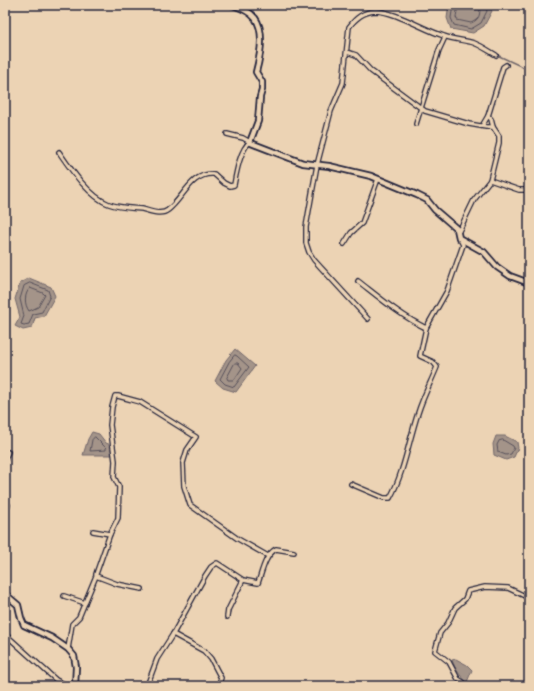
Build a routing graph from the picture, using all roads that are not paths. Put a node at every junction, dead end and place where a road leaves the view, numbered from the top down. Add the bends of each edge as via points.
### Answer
1 (233, 5) edge
2 (444, 37) junction
3 (347, 52) junction
4 (496, 55) dead end
5 (506, 65) dead end
6 (421, 107) junction
7 (488, 116) junction
8 (416, 124) dead end
9 (482, 126) junction
10 (493, 127) junction
11 (227, 134) dead end
12 (250, 142) junction
13 (59, 152) dead end
14 (317, 165) junction
15 (378, 179) junction
16 (490, 180) junction
17 (529, 190) edge
18 (457, 229) junction
19 (459, 238) junction
20 (344, 244) dead end
21 (358, 281) dead end
22 (529, 283) edge
23 (368, 319) dead end
24 (426, 328) junction
25 (8, 452) dead end
26 (5, 459) edge
27 (351, 484) dead end
28 (5, 499) edge
29 (5, 510) edge
30 (93, 531) dead end
31 (110, 534) junction
32 (294, 552) dead end
33 (268, 556) junction
34 (96, 574) dead end
35 (243, 580) junction
36 (142, 589) dead end
37 (5, 594) edge
38 (64, 596) dead end
39 (529, 598) edge
40 (86, 603) junction
41 (227, 617) dead end
42 (5, 634) edge
43 (172, 634) junction
44 (68, 649) junction
45 (68, 686) edge
46 (75, 686) edge
47 (147, 686) edge
48 (218, 686) edge
49 (467, 686) edge

1 - 12 street via 254,16 261,38 256,72 262,82 262,90 258,121
2 - 3 street via 388,14 368,12 354,20 350,27
2 - 4 street via 474,43
2 - 6 street
3 - 6 street via 356,55 371,71
3 - 14 street via 343,83 331,111
5 - 7 street via 503,67
6 - 8 street
6 - 9 street via 425,111
7 - 9 street
7 - 10 street
9 - 10 street
10 - 16 street via 499,136 499,143
11 - 12 street
12 - 13 street via 246,145 240,161 234,185 226,185 214,174 204,175 192,183 169,210 160,213 120,208 100,200 74,175
12 - 14 street via 293,160
14 - 15 street
14 - 23 street via 306,227 306,243 314,260
15 - 18 street via 427,200
15 - 20 street via 362,223
16 - 17 street via 519,190
16 - 18 street via 474,200 459,231
18 - 19 street
19 - 22 street via 484,252 497,267 510,276
19 - 24 street via 463,245 447,291
21 - 24 street via 409,320
24 - 27 street via 420,356 433,362 437,367 418,412 394,491 390,498 384,498
25 - 26 street
28 - 29 street via 8,505
30 - 31 street
31 - 33 street via 118,518 119,487 114,477 115,461 110,425 115,396 118,396 140,402 196,437 187,450 183,463 184,486 190,505 238,539
31 - 34 street
32 - 33 street via 276,549
33 - 35 street via 258,583
35 - 41 street
35 - 43 street via 217,563 211,567
36 - 40 street via 96,576
37 - 44 street via 18,605 24,625
38 - 40 street
39 - 49 street via 508,588 485,587 468,591 465,599 455,608 448,624 440,633 435,651 449,662 458,679
40 - 44 street via 72,624
42 - 45 street via 56,680
43 - 47 street via 157,658
43 - 48 street via 204,651 211,658 222,678
44 - 46 street via 74,656

